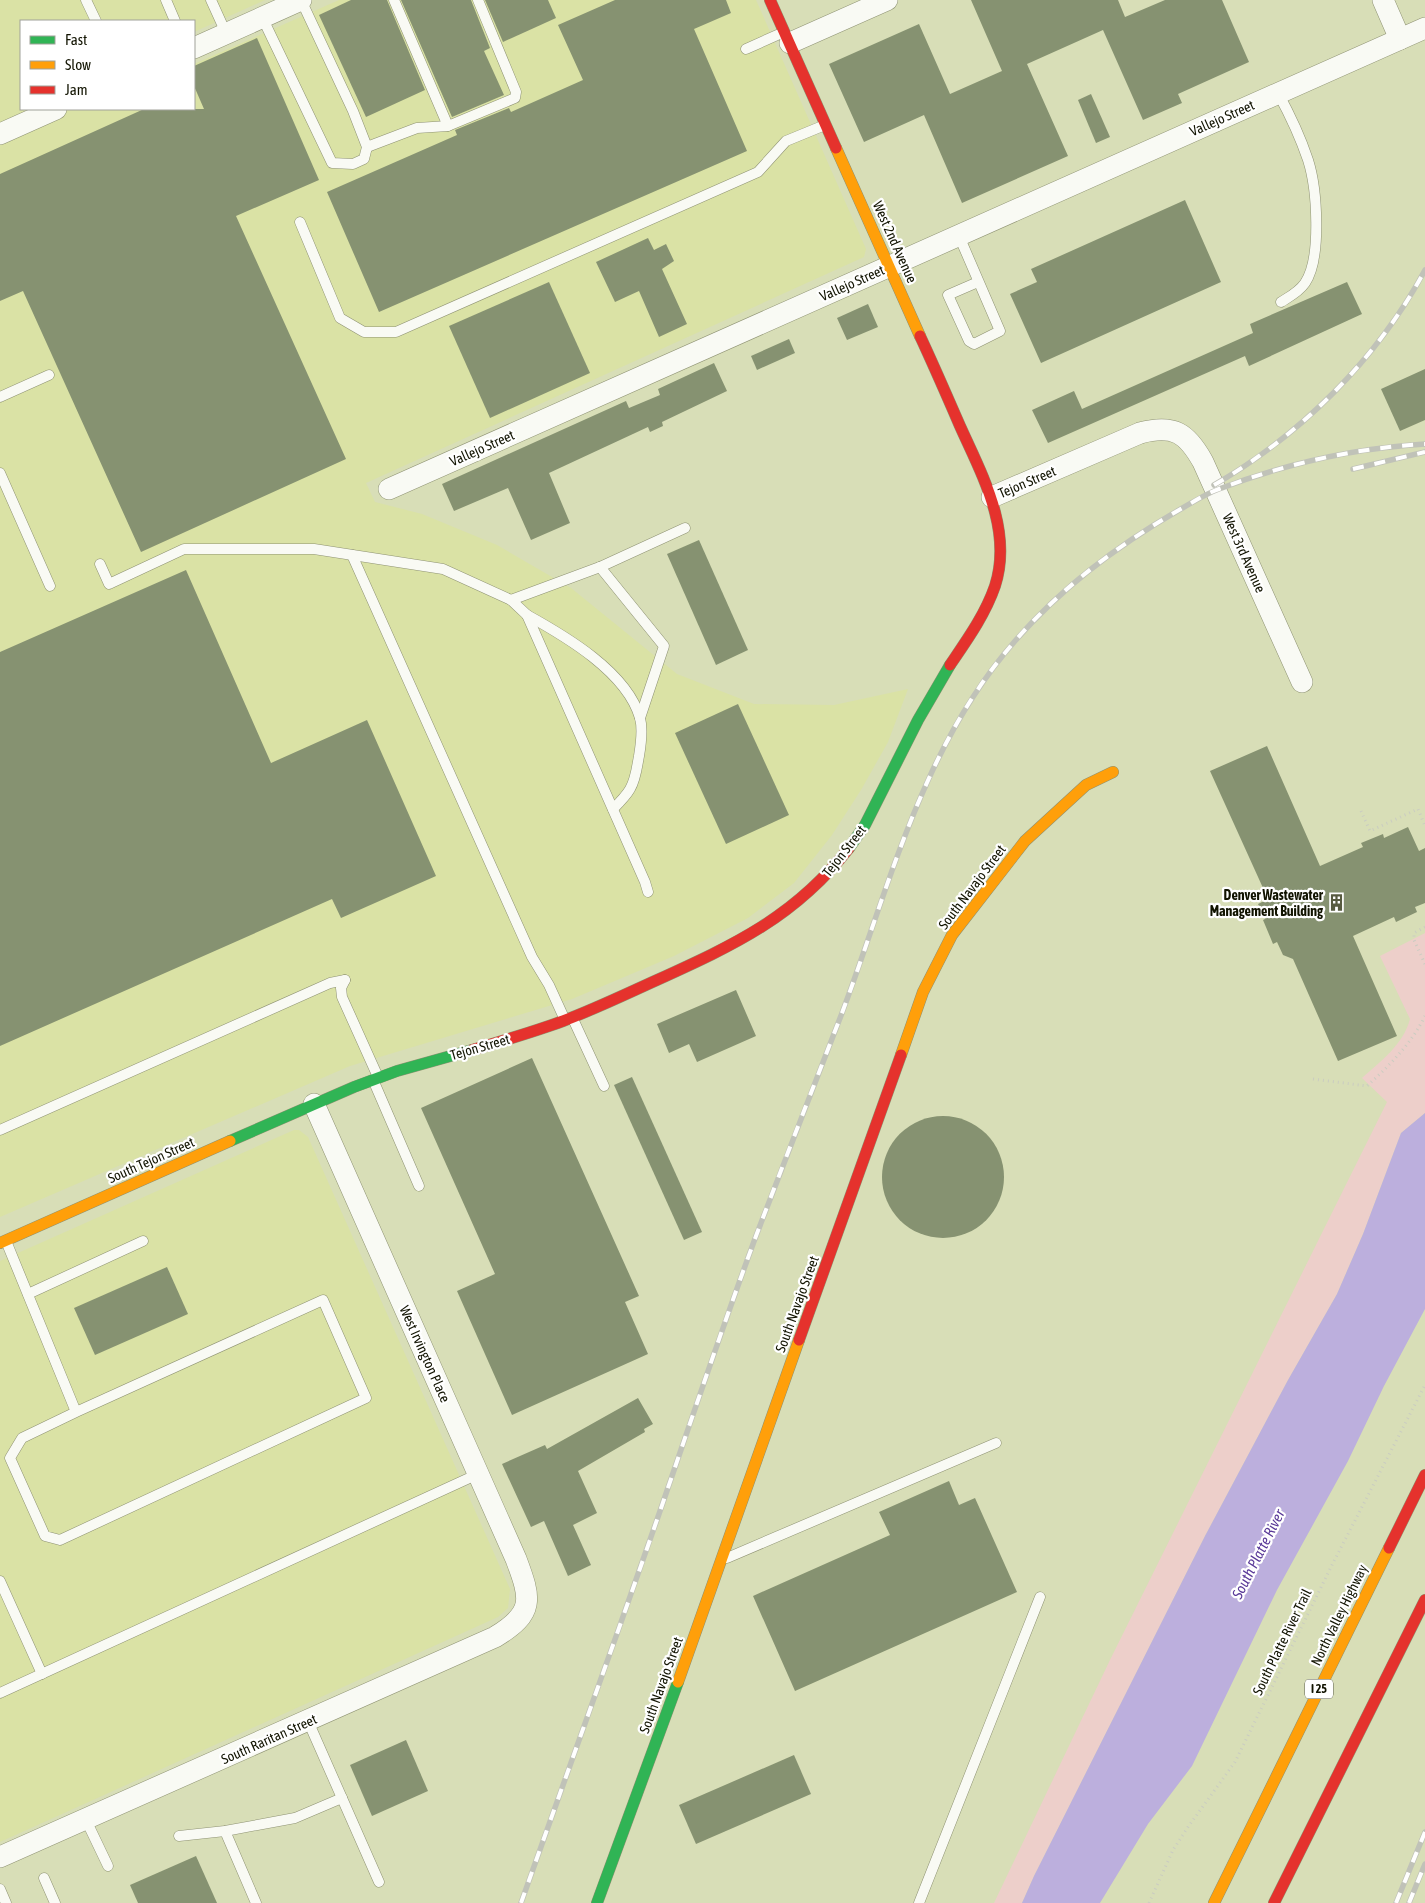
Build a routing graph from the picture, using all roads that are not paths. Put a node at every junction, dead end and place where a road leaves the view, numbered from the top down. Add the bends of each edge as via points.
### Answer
1 (86, 0) edge
2 (166, 0) edge
3 (211, 0) edge
4 (301, 0) edge
5 (394, 0) edge
6 (478, 0) edge
7 (770, 0) edge
8 (887, 0) edge
9 (1383, 0) edge
10 (262, 17) junction
11 (96, 20) edge
12 (175, 20) edge
13 (1425, 28) edge
14 (226, 33) junction
15 (787, 38) junction
16 (1400, 39) junction
17 (195, 48) edge
18 (746, 49) dead end
19 (1278, 93) junction
20 (54, 110) edge
21 (826, 125) junction
22 (448, 126) junction
23 (0, 134) edge
24 (367, 147) junction
25 (300, 222) dead end
26 (958, 236) junction
27 (890, 266) junction
28 (978, 282) junction
29 (1281, 302) dead end
30 (49, 375) dead end
31 (0, 398) edge
32 (1176, 431) joint
33 (0, 473) edge
34 (389, 489) dead end
35 (992, 497) junction
36 (685, 528) dead end
37 (352, 555) junction
38 (100, 564) dead end
39 (600, 568) junction
40 (50, 586) dead end
41 (511, 600) junction
42 (527, 615) junction
43 (1302, 682) dead end
44 (640, 718) junction
45 (1112, 772) dead end
46 (613, 809) junction
47 (648, 892) dead end
48 (569, 1019) junction
49 (375, 1079) junction
50 (604, 1086) dead end
51 (314, 1104) junction
52 (0, 1130) edge
53 (419, 1186) dead end
54 (143, 1241) dead end
55 (3, 1242) edge
56 (28, 1294) junction
57 (76, 1412) junction
58 (996, 1443) dead end
59 (478, 1474) junction
60 (1425, 1475) edge
61 (722, 1560) junction
62 (0, 1581) edge
63 (1040, 1597) dead end
64 (1425, 1600) edge
65 (527, 1606) joint
66 (42, 1674) junction
67 (0, 1693) edge
68 (308, 1721) junction
69 (342, 1798) junction
70 (86, 1820) junction
71 (225, 1831) junction
72 (179, 1836) dead end
73 (0, 1857) edge
74 (108, 1866) dead end
75 (44, 1878) dead end
76 (379, 1882) dead end
77 (0, 1889) edge
78 (6, 1903) edge
79 (55, 1903) edge
80 (256, 1903) edge
81 (597, 1903) edge
82 (919, 1903) edge
83 (1214, 1903) edge
84 (1274, 1903) edge

1 - 11 lane
2 - 12 lane
3 - 14 lane
4 - 10 street
4 - 24 lane
5 - 22 lane
6 - 22 lane via 516,92 515,98
7 - 15 main road, West 2nd Avenue
8 - 15 street
9 - 16 street
10 - 14 street
10 - 24 lane via 332,164 353,164 364,159
13 - 16 street, Vallejo Street
14 - 17 street
15 - 18 lane
15 - 21 main road, West 2nd Avenue
16 - 19 street, Vallejo Street
19 - 26 street, Vallejo Street
19 - 29 lane via 1291,117 1311,173 1316,234 1315,259 1308,278
20 - 23 street
21 - 25 lane via 786,140 758,172 396,332 364,332 340,318
21 - 27 main road, West 2nd Avenue
22 - 24 lane via 417,128
26 - 27 street, Vallejo Street
26 - 28 lane
27 - 34 street, Vallejo Street
27 - 35 main road, West 2nd Avenue
28 - 28 lane via 1000,331 974,344 969,341 948,295
30 - 31 lane
32 - 35 street, Tejon Street via 1166,428 1140,432
32 - 43 street, West 3rd Avenue via 1194,446 1203,462
33 - 40 lane
35 - 48 main road, Tejon Street via 1000,545 996,583 990,602 931,694 852,845 821,881 763,928 728,948
36 - 39 lane
37 - 38 lane via 314,549 184,549 109,584
37 - 41 lane via 444,569
37 - 48 lane via 532,957
39 - 41 lane
39 - 44 lane via 664,646
41 - 42 lane
42 - 44 lane via 583,648 616,679 631,698
42 - 46 lane
44 - 46 lane via 641,744 636,771 630,789
45 - 61 main road, South Navajo Street via 1086,785 1025,841 952,935 923,992
46 - 47 lane
48 - 49 main road, Tejon Street
48 - 50 lane
49 - 51 main road, Tejon Street
49 - 52 lane via 342,997 341,988 345,980 330,983
49 - 53 lane
51 - 55 main road, South Tejon Street
51 - 59 street, West Irvington Place
54 - 56 lane
55 - 56 lane
56 - 57 lane
57 - 57 lane via 323,1300 366,1398 60,1540 45,1536 10,1458 22,1438
58 - 61 lane
59 - 65 street, West Irvington Place via 522,1575
59 - 66 lane
60 - 83 main road, North Valley Highway / I 25
61 - 81 main road, South Navajo Street
62 - 66 lane
63 - 82 lane
64 - 84 main road
65 - 68 street, South Raritan Street via 516,1624 495,1637
66 - 67 lane
68 - 69 lane
68 - 70 street, South Raritan Street
69 - 71 lane via 295,1818
69 - 76 lane
70 - 73 street, South Raritan Street
70 - 74 lane
71 - 72 lane
71 - 80 lane
75 - 79 lane
77 - 78 lane

